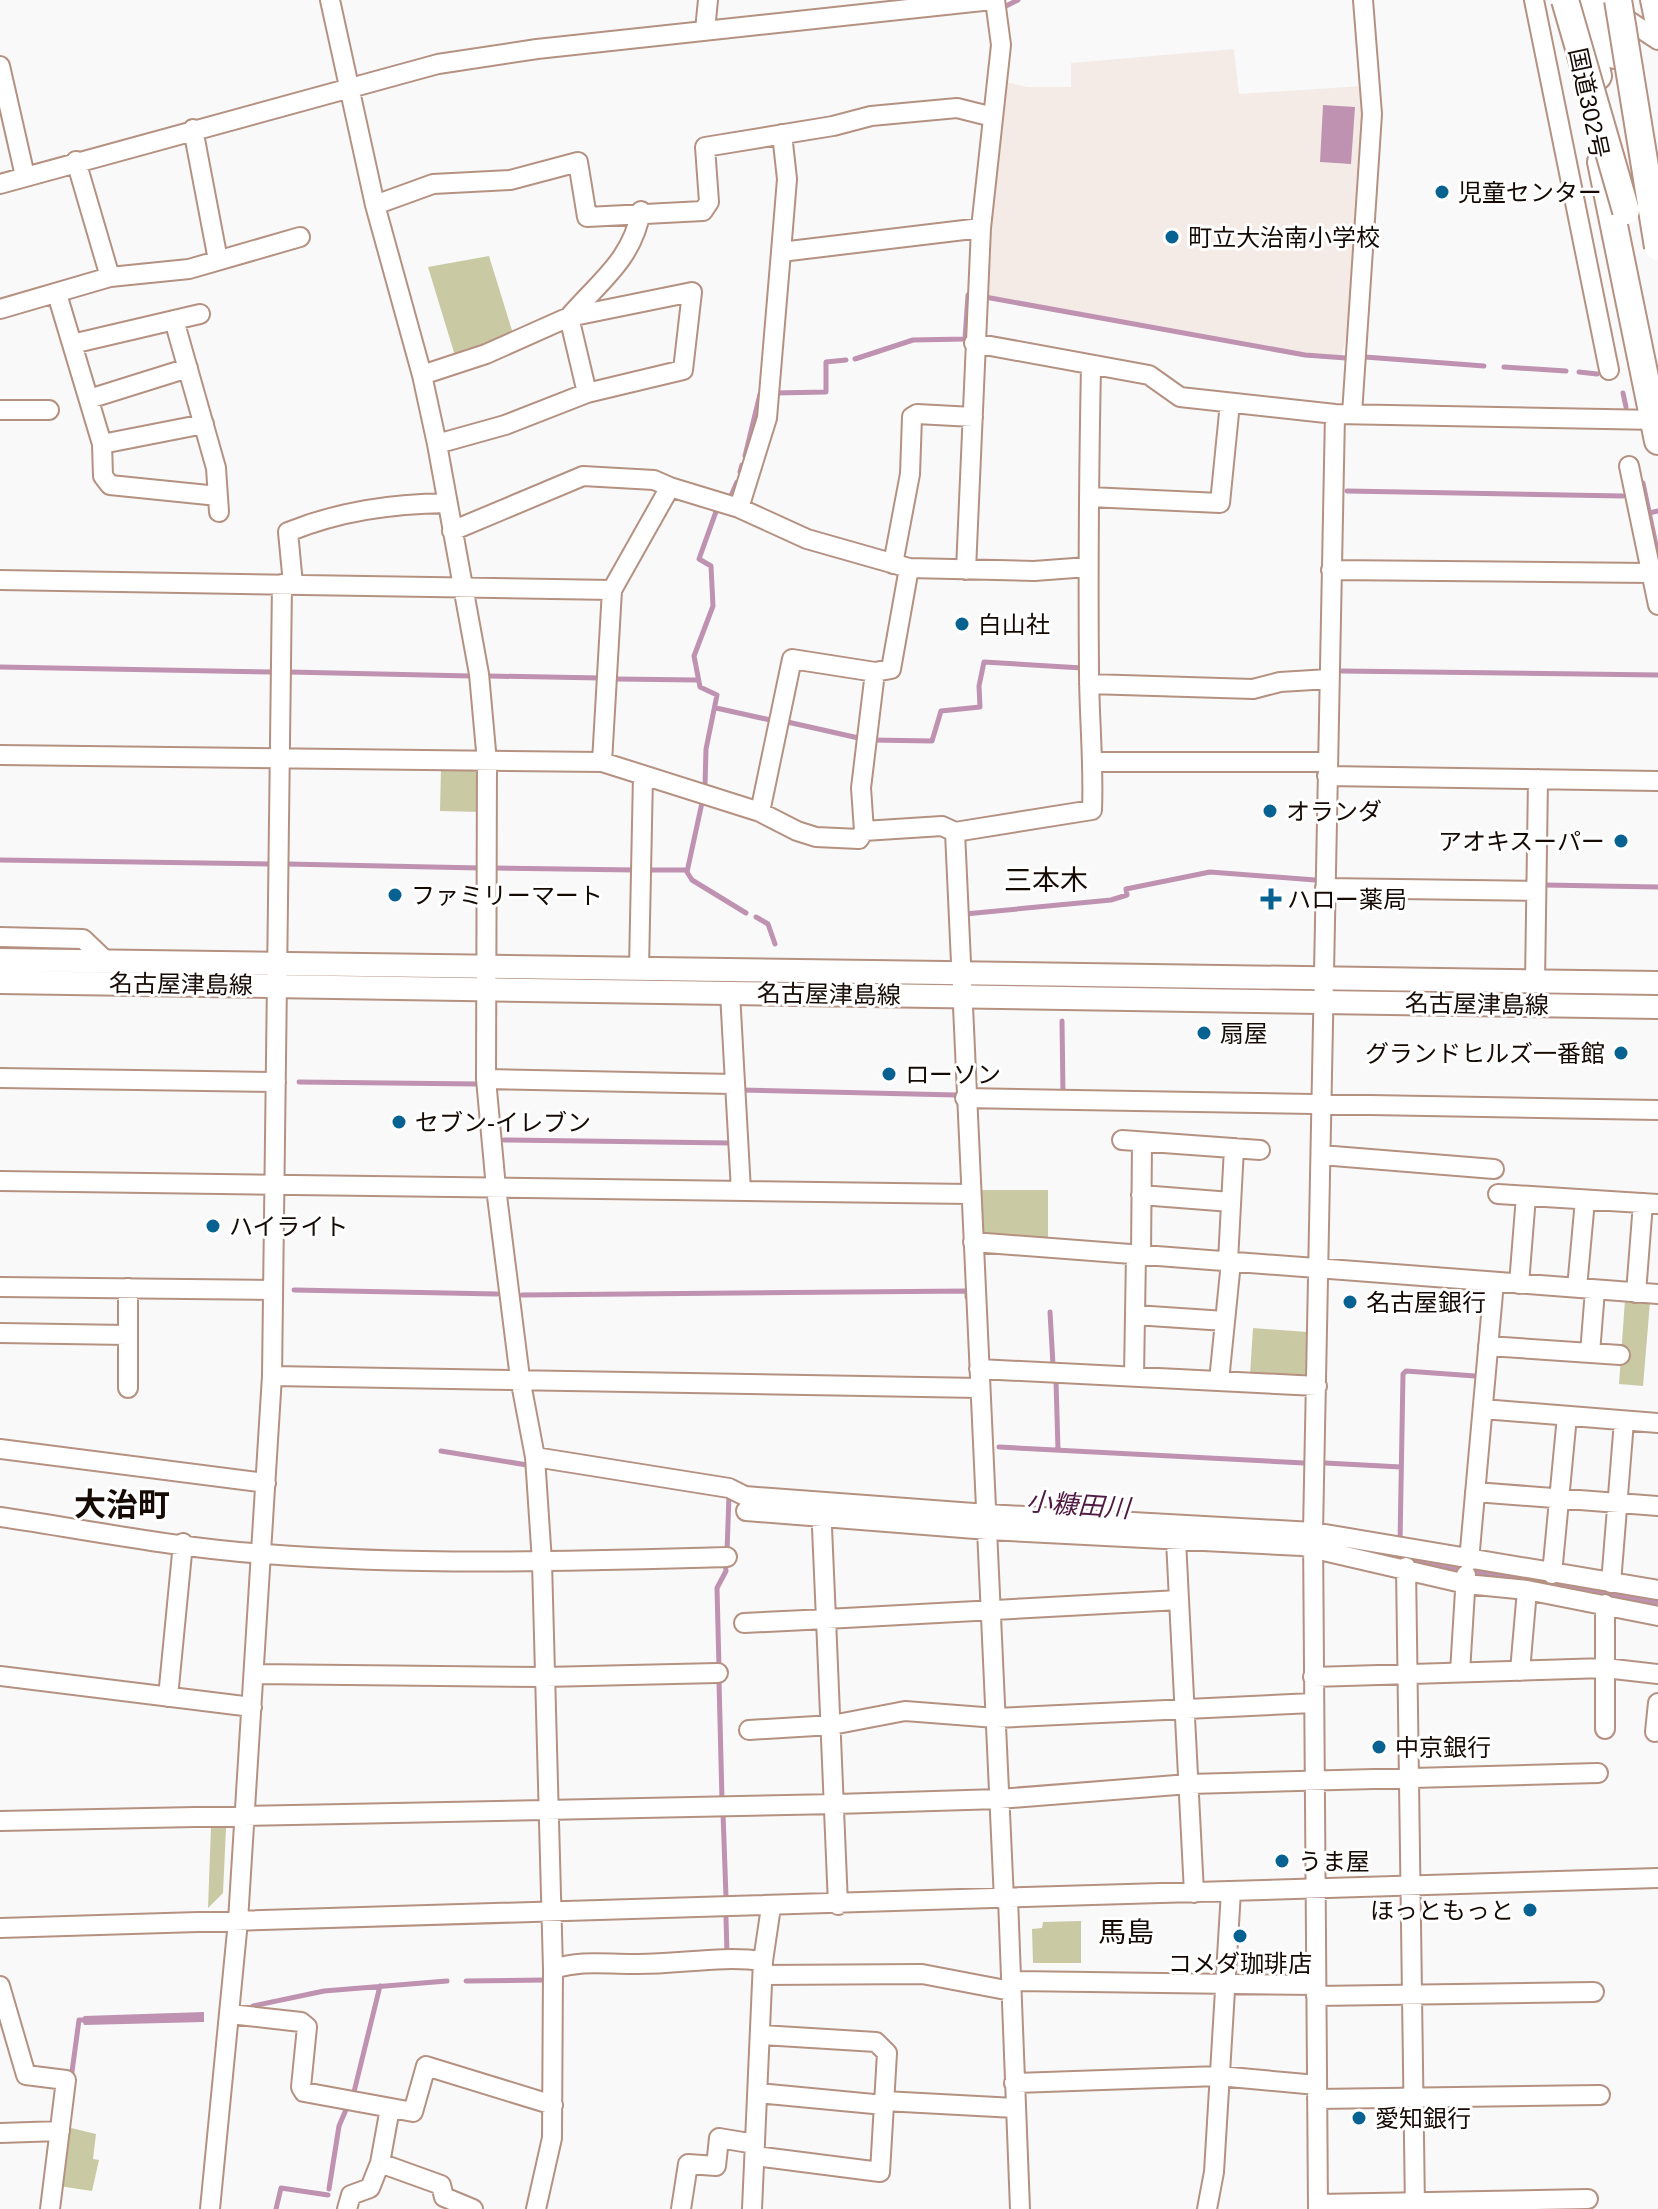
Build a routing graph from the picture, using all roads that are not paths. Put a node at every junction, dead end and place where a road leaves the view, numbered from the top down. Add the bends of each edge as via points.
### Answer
1 (330, 0) edge
2 (708, 0) edge
3 (993, 0) edge
4 (1363, 0) edge
5 (1534, 0) edge
6 (1567, 0) edge
7 (1582, 0) edge
8 (1650, 0) edge
9 (1615, 4) edge
10 (705, 30) junction
11 (1541, 34) junction
12 (1658, 39) edge
13 (0, 66) edge
14 (349, 87) junction
15 (993, 117) junction
16 (193, 129) junction
17 (782, 134) junction
18 (76, 161) junction
19 (25, 176) junction
20 (0, 184) edge
21 (1658, 196) edge
22 (375, 205) junction
23 (641, 211) junction
24 (1626, 211) junction
25 (981, 228) junction
26 (300, 237) dead end
27 (1658, 247) edge
28 (781, 252) junction
29 (218, 260) junction
30 (1658, 262) edge
31 (110, 277) junction
32 (1593, 290) junction
33 (57, 294) junction
34 (0, 309) edge
35 (1631, 309) junction
36 (200, 314) dead end
37 (569, 317) junction
38 (174, 320) junction
39 (974, 343) junction
40 (72, 344) junction
41 (1091, 366) junction
42 (188, 368) junction
43 (1658, 369) edge
44 (1609, 370) dead end
45 (422, 375) junction
46 (587, 393) junction
47 (89, 399) junction
48 (1230, 403) junction
49 (0, 410) edge
50 (49, 410) dead end
51 (1343, 414) junction
52 (973, 417) junction
53 (204, 424) junction
54 (1657, 427) edge
55 (102, 444) junction
56 (437, 444) junction
57 (1629, 466) dead end
58 (670, 487) junction
59 (1089, 497) junction
60 (447, 503) junction
61 (739, 508) junction
62 (452, 531) junction
63 (901, 566) junction
64 (1088, 567) junction
65 (966, 570) junction
66 (1331, 570) junction
67 (1651, 573) junction
68 (0, 580) edge
69 (288, 584) junction
70 (461, 587) junction
71 (612, 590) junction
72 (1657, 598) edge
73 (875, 672) junction
74 (1329, 679) junction
75 (1089, 684) junction
76 (0, 755) edge
77 (279, 758) junction
78 (487, 762) junction
79 (602, 762) junction
80 (1094, 762) junction
81 (1328, 769) junction
82 (643, 776) junction
83 (1538, 779) junction
84 (1658, 781) edge
85 (760, 812) junction
86 (864, 831) junction
87 (955, 832) junction
88 (1325, 882) junction
89 (1536, 885) junction
90 (0, 937) edge
91 (0, 960) edge
92 (105, 960) junction
93 (278, 962) junction
94 (487, 965) junction
95 (639, 968) junction
96 (959, 973) junction
97 (1324, 978) junction
98 (0, 982) edge
99 (1535, 982) junction
100 (1658, 983) edge
101 (278, 986) junction
102 (486, 989) junction
103 (730, 993) junction
104 (960, 996) junction
105 (1323, 1002) junction
106 (1658, 1007) edge
107 (0, 1078) edge
108 (276, 1082) junction
109 (487, 1084) junction
110 (734, 1090) junction
111 (965, 1098) junction
112 (1322, 1103) junction
113 (1658, 1110) edge
114 (1122, 1140) dead end
115 (1142, 1142) junction
116 (1234, 1148) junction
117 (1260, 1150) dead end
118 (1321, 1155) junction
119 (1494, 1169) dead end
120 (0, 1181) edge
121 (275, 1186) junction
122 (496, 1188) junction
123 (741, 1191) junction
124 (970, 1194) junction
125 (1498, 1194) dead end
126 (1141, 1195) junction
127 (1526, 1196) junction
128 (1585, 1200) junction
129 (1231, 1202) junction
130 (1650, 1204) edge
131 (973, 1242) junction
132 (1139, 1255) junction
133 (1229, 1262) junction
134 (1319, 1268) junction
135 (1494, 1282) junction
136 (1519, 1284) junction
137 (0, 1287) edge
138 (128, 1288) junction
139 (1586, 1289) junction
140 (273, 1290) junction
141 (1636, 1293) junction
142 (1658, 1294) edge
143 (1135, 1315) junction
144 (1225, 1321) junction
145 (0, 1333) edge
146 (128, 1335) junction
147 (1488, 1346) junction
148 (1590, 1353) junction
149 (1620, 1355) dead end
150 (979, 1369) junction
151 (272, 1376) junction
152 (1134, 1376) junction
153 (520, 1378) junction
154 (1219, 1381) junction
155 (1317, 1386) junction
156 (128, 1388) dead end
157 (980, 1388) junction
158 (1483, 1409) junction
159 (1567, 1416) junction
160 (1624, 1421) junction
161 (1658, 1423) edge
162 (0, 1449) edge
163 (535, 1457) junction
164 (266, 1483) junction
165 (1475, 1492) junction
166 (1559, 1498) junction
167 (1617, 1503) junction
168 (1658, 1506) edge
169 (821, 1510) junction
170 (746, 1511) dead end
171 (0, 1517) edge
172 (987, 1523) junction
173 (1176, 1540) junction
174 (1313, 1540) junction
175 (183, 1543) junction
176 (261, 1554) junction
177 (727, 1557) dead end
178 (542, 1562) junction
179 (1406, 1567) junction
180 (1467, 1570) junction
181 (1552, 1574) junction
182 (1611, 1583) junction
183 (1527, 1590) junction
184 (1658, 1590) edge
185 (1179, 1600) junction
186 (1605, 1604) junction
187 (991, 1610) junction
188 (1658, 1616) edge
189 (826, 1619) junction
190 (744, 1623) dead end
191 (1605, 1668) junction
192 (1520, 1671) junction
193 (1460, 1672) junction
194 (718, 1673) dead end
195 (254, 1674) junction
196 (1408, 1674) junction
197 (1658, 1674) edge
198 (0, 1676) edge
199 (544, 1677) junction
200 (1313, 1677) junction
201 (168, 1697) junction
202 (1313, 1703) junction
203 (1658, 1703) edge
204 (252, 1707) junction
205 (1185, 1709) junction
206 (996, 1718) junction
207 (832, 1725) junction
208 (1605, 1729) dead end
209 (749, 1730) dead end
210 (1655, 1732) dead end
211 (1598, 1773) dead end
212 (1409, 1778) junction
213 (1313, 1780) junction
214 (1189, 1784) junction
215 (999, 1799) junction
216 (836, 1804) junction
217 (548, 1811) junction
218 (245, 1818) junction
219 (0, 1821) edge
220 (1658, 1878) edge
221 (1411, 1885) junction
222 (1314, 1888) junction
223 (1231, 1891) junction
224 (1194, 1893) junction
225 (1006, 1900) junction
226 (838, 1905) junction
227 (771, 1907) junction
228 (550, 1912) junction
229 (238, 1921) junction
230 (0, 1928) edge
231 (763, 1968) junction
232 (553, 1969) junction
233 (1225, 1982) junction
234 (0, 1986) edge
235 (1011, 1986) junction
236 (1316, 1990) junction
237 (1594, 1992) dead end
238 (1412, 1994) junction
239 (230, 2014) junction
240 (761, 2035) junction
241 (1219, 2076) junction
242 (1014, 2083) junction
243 (1317, 2092) junction
244 (758, 2093) junction
245 (1600, 2095) dead end
246 (1413, 2098) junction
247 (884, 2103) junction
248 (553, 2105) junction
249 (390, 2108) junction
250 (1015, 2108) junction
251 (60, 2131) junction
252 (0, 2133) edge
253 (755, 2150) junction
254 (380, 2163) junction
255 (1588, 2199) dead end
256 (1318, 2206) edge
257 (1415, 2206) edge
258 (50, 2209) edge
259 (210, 2209) edge
260 (347, 2209) edge
261 (473, 2209) edge
262 (536, 2209) edge
263 (681, 2209) edge
264 (752, 2209) edge
265 (1020, 2209) edge
266 (1207, 2209) edge

1 - 14 street
2 - 10 street
3 - 10 street
3 - 15 street via 1001,45
4 - 51 street via 1372,114
5 - 11 street
6 - 11 street
6 - 24 highway, bridge
6 - 35 highway, 国道302号
7 - 24 highway, bridge
8 - 12 street
9 - 12 street
9 - 21 highway, 国道302号
9 - 27 highway, bridge
9 - 30 highway, bridge
10 - 14 street via 438,64
11 - 32 street
13 - 19 street
14 - 16 street
14 - 22 street
15 - 17 street via 953,108 871,116
15 - 25 street
16 - 18 street
16 - 29 street
17 - 23 street via 705,147 709,202 703,211
17 - 28 street via 787,179
18 - 19 street
18 - 31 street
19 - 20 street
22 - 23 street via 433,184 510,180 578,162 587,217
22 - 45 street
23 - 37 street via 637,237 623,261
24 - 43 highway
25 - 28 street
25 - 39 street
26 - 29 street
28 - 61 street via 767,418
29 - 31 street via 189,269
31 - 33 street
32 - 35 street
32 - 44 street
33 - 34 street
33 - 40 street
35 - 54 highway, 国道302号
36 - 38 street
37 - 45 street
37 - 46 street
37 - 46 street via 692,292 683,370
38 - 40 street
38 - 42 street
39 - 41 street
39 - 52 street
40 - 47 street
41 - 48 street via 1149,375 1180,397
41 - 59 street
42 - 47 street
42 - 53 street
45 - 56 street
46 - 56 street
47 - 55 street
48 - 51 street
48 - 59 street via 1220,503
49 - 50 street
51 - 54 street
51 - 66 street
52 - 63 street via 912,417
52 - 65 street
53 - 55 street
53 - 55 street via 216,468 218,504 110,485 103,476
56 - 60 street
57 - 67 street
58 - 61 street
58 - 62 street via 654,480 583,476
58 - 71 street
59 - 64 street
60 - 62 street
60 - 69 street via 331,515 288,532
61 - 63 street via 807,539
62 - 70 street
63 - 65 street
63 - 73 street via 891,669
64 - 65 street
64 - 75 street
66 - 67 street
66 - 74 street
67 - 72 street
68 - 69 street
69 - 70 street
69 - 77 street
70 - 71 street
70 - 78 street via 479,674
71 - 79 street
73 - 85 street via 792,659
73 - 86 street via 861,788
74 - 75 street via 1253,689
74 - 81 street
75 - 80 street
76 - 77 street
77 - 78 street
77 - 93 street
78 - 79 street
78 - 94 street
79 - 82 street
80 - 81 street
80 - 87 street via 1092,810
81 - 83 street
81 - 88 street
82 - 85 street
82 - 95 street
83 - 84 street
83 - 89 street
85 - 86 street via 816,837 859,839
86 - 87 street via 942,826
87 - 96 street
88 - 89 street
88 - 97 street
89 - 99 street
90 - 92 street via 83,939
91 - 92 main road, 名古屋津島線
92 - 93 main road, 名古屋津島線
93 - 94 main road, 名古屋津島線
93 - 101 street
94 - 95 main road, 名古屋津島線
94 - 102 street
95 - 96 main road, 名古屋津島線
96 - 97 main road, 名古屋津島線
96 - 104 street
97 - 99 main road, 名古屋津島線
97 - 105 street
98 - 101 main road, 名古屋津島線
99 - 100 main road, 名古屋津島線
101 - 102 main road, 名古屋津島線
101 - 108 street
102 - 103 main road, 名古屋津島線
102 - 109 street
103 - 104 main road, 名古屋津島線
103 - 110 street
104 - 105 main road, 名古屋津島線
104 - 111 street
105 - 106 main road, 名古屋津島線
105 - 112 street
107 - 108 street
108 - 121 street
109 - 110 street
109 - 122 street
110 - 123 street
111 - 112 street
111 - 124 street
112 - 113 street
112 - 118 street
114 - 115 street
115 - 116 street
115 - 126 street
116 - 117 street
116 - 129 street
118 - 119 street
118 - 134 street
120 - 121 street
121 - 122 street
121 - 140 street
122 - 123 street
122 - 153 street
123 - 124 street
124 - 131 street
125 - 127 street
126 - 129 street
126 - 132 street
127 - 128 street
127 - 136 street
128 - 130 street
128 - 139 street
129 - 133 street
130 - 141 street
131 - 132 street
131 - 150 street
132 - 133 street
132 - 143 street
133 - 134 street
133 - 144 street
134 - 135 street
134 - 155 street
135 - 136 street
135 - 147 street
136 - 139 street
137 - 138 street
138 - 140 street
138 - 146 street
139 - 141 street
139 - 148 street
140 - 151 street
141 - 142 street
143 - 144 street
143 - 152 street
144 - 154 street
145 - 146 street
146 - 156 street
147 - 148 street
147 - 158 street
148 - 149 street
150 - 152 street
150 - 157 street
151 - 153 street
151 - 164 street
152 - 154 street
153 - 157 street
153 - 163 street
154 - 155 street
155 - 174 street
157 - 172 street
158 - 159 street
158 - 165 street
159 - 160 street
159 - 166 street
160 - 161 street
160 - 167 street
162 - 164 street
163 - 169 street via 729,1488 745,1496
163 - 178 street
164 - 176 street
165 - 166 street
165 - 180 street
166 - 167 street
166 - 181 street
167 - 168 street
167 - 182 street
169 - 170 street
169 - 172 street
169 - 189 street
171 - 175 street
172 - 173 street
172 - 174 street
172 - 187 street
173 - 174 street
173 - 185 street
174 - 179 street
174 - 180 street
174 - 200 street
175 - 176 street
175 - 201 street
176 - 178 street
176 - 195 street
177 - 178 street
178 - 199 street
179 - 180 street
179 - 196 street
180 - 181 street
180 - 183 street
180 - 193 street
181 - 182 street
182 - 184 street
183 - 186 street
183 - 192 street
185 - 187 street
185 - 205 street
186 - 188 street
186 - 191 street
187 - 189 street
187 - 206 street
189 - 190 street
189 - 207 street
191 - 192 street
191 - 197 street
191 - 208 street
192 - 193 street
193 - 196 street
194 - 199 street
195 - 199 street
195 - 204 street
196 - 200 street
196 - 212 street
198 - 201 street
199 - 217 street
200 - 202 street
201 - 204 street
202 - 205 street
202 - 213 street
203 - 210 street
204 - 218 street
205 - 206 street
205 - 214 street
206 - 207 street via 905,1711
206 - 215 street
207 - 209 street
207 - 216 street
211 - 212 street
212 - 213 street
212 - 221 street
213 - 214 street
213 - 222 street
214 - 215 street
214 - 224 street
215 - 216 street
215 - 225 street
216 - 217 street
216 - 226 street
217 - 218 street
217 - 228 street
218 - 219 street
218 - 229 street
220 - 221 street
221 - 222 street
221 - 238 street
222 - 223 street
222 - 236 street
223 - 224 street
223 - 233 street
224 - 225 street
225 - 226 street
225 - 235 street
226 - 227 street
227 - 228 street
227 - 231 street
228 - 229 street
228 - 232 street
229 - 230 street
229 - 239 street
231 - 232 street via 735,1957 631,1964 588,1960
231 - 235 street via 922,1974
231 - 240 street
232 - 248 street
233 - 235 street
233 - 236 street
233 - 241 street
234 - 251 street via 26,2075 66,2080
235 - 242 street
236 - 238 street
236 - 243 street
237 - 238 street
238 - 246 street
239 - 249 street via 307,2027 304,2092
239 - 259 street
240 - 244 street
240 - 247 street via 876,2042 887,2053
241 - 242 street
241 - 243 street
241 - 266 street
242 - 250 street
243 - 246 street
243 - 256 street
244 - 247 street
244 - 253 street
245 - 246 street
246 - 257 street
247 - 250 street
247 - 253 street via 880,2172
248 - 249 street via 426,2066 413,2112
248 - 262 street via 550,2154
249 - 254 street
250 - 265 street
251 - 252 street
251 - 258 street
253 - 263 street via 719,2138 716,2166 688,2164
253 - 264 street
254 - 260 street via 370,2188 351,2195
254 - 261 street via 441,2185 444,2197
255 - 257 street
256 - 257 street

